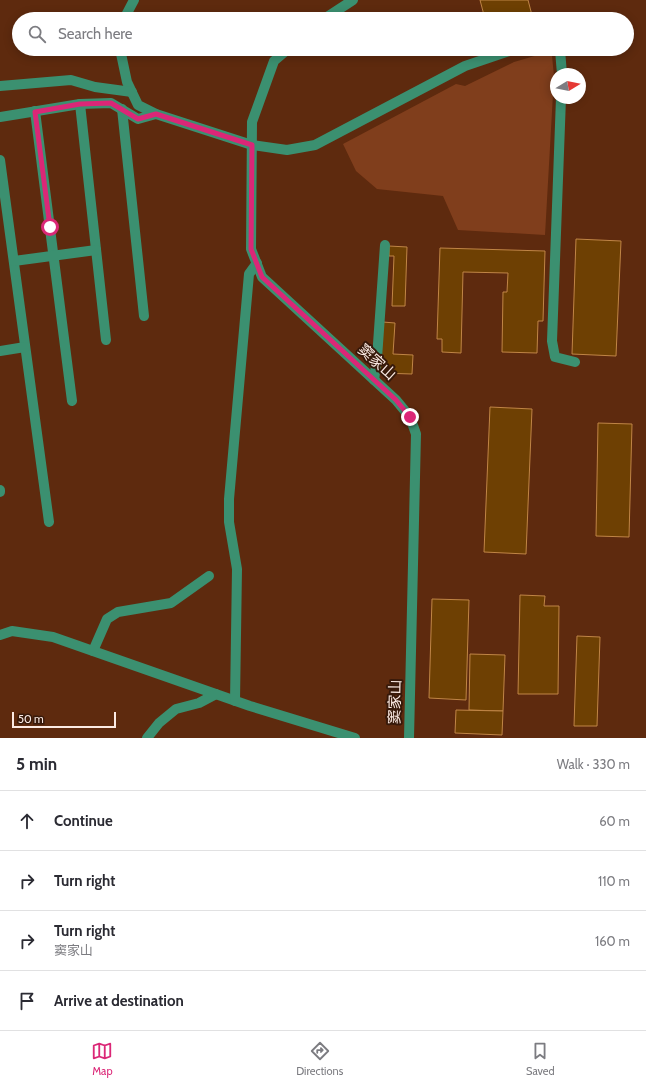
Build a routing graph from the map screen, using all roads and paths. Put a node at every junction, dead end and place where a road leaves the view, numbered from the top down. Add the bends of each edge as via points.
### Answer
1 (134, 0) edge
2 (353, 0) edge
3 (128, 12) edge
4 (335, 12) edge
5 (121, 56) edge
6 (280, 56) edge
7 (494, 56) edge
8 (560, 56) edge
9 (562, 68) edge
10 (0, 86) edge
11 (132, 92) junction
12 (80, 104) junction
13 (561, 104) edge
14 (122, 109) junction
15 (35, 112) junction
16 (156, 114) junction
17 (0, 117) edge
18 (252, 145) junction
19 (0, 160) edge
20 (385, 245) dead end
21 (96, 250) junction
22 (54, 256) junction
23 (14, 262) junction
24 (257, 263) junction
25 (144, 316) dead end
26 (106, 340) dead end
27 (26, 347) junction
28 (0, 351) edge
29 (575, 362) dead end
30 (374, 380) junction
31 (72, 401) dead end
32 (49, 522) dead end
33 (209, 576) dead end
34 (0, 636) edge
35 (93, 651) junction
36 (216, 694) junction
37 (235, 701) junction
38 (147, 738) edge
39 (355, 738) edge
40 (409, 738) edge

1 - 3 street
2 - 4 street
5 - 11 street
6 - 18 street, 窦家山 via 274,61 252,122
7 - 18 street via 465,66 315,145 287,150
8 - 9 street
10 - 11 street via 71,80 95,87
11 - 16 street via 138,105
12 - 14 street via 111,103
12 - 15 street
12 - 21 street
13 - 29 street via 552,341 556,357
14 - 16 street via 138,119
14 - 25 street
15 - 17 street
15 - 22 street
16 - 18 street
18 - 24 street, 窦家山 via 251,249
19 - 23 street
20 - 30 street via 378,358
21 - 22 street
21 - 26 street
22 - 23 street
22 - 31 street
23 - 27 street
24 - 30 street, 窦家山 via 262,277
24 - 37 street via 249,274 229,499 229,522 237,568
27 - 28 street
27 - 32 street
30 - 40 street, 窦家山 via 410,417 416,434
33 - 35 street via 171,602 118,612 107,619
34 - 35 street via 12,632 52,637
35 - 36 street
36 - 37 street
36 - 38 street via 199,703 176,709 159,723
37 - 39 street

